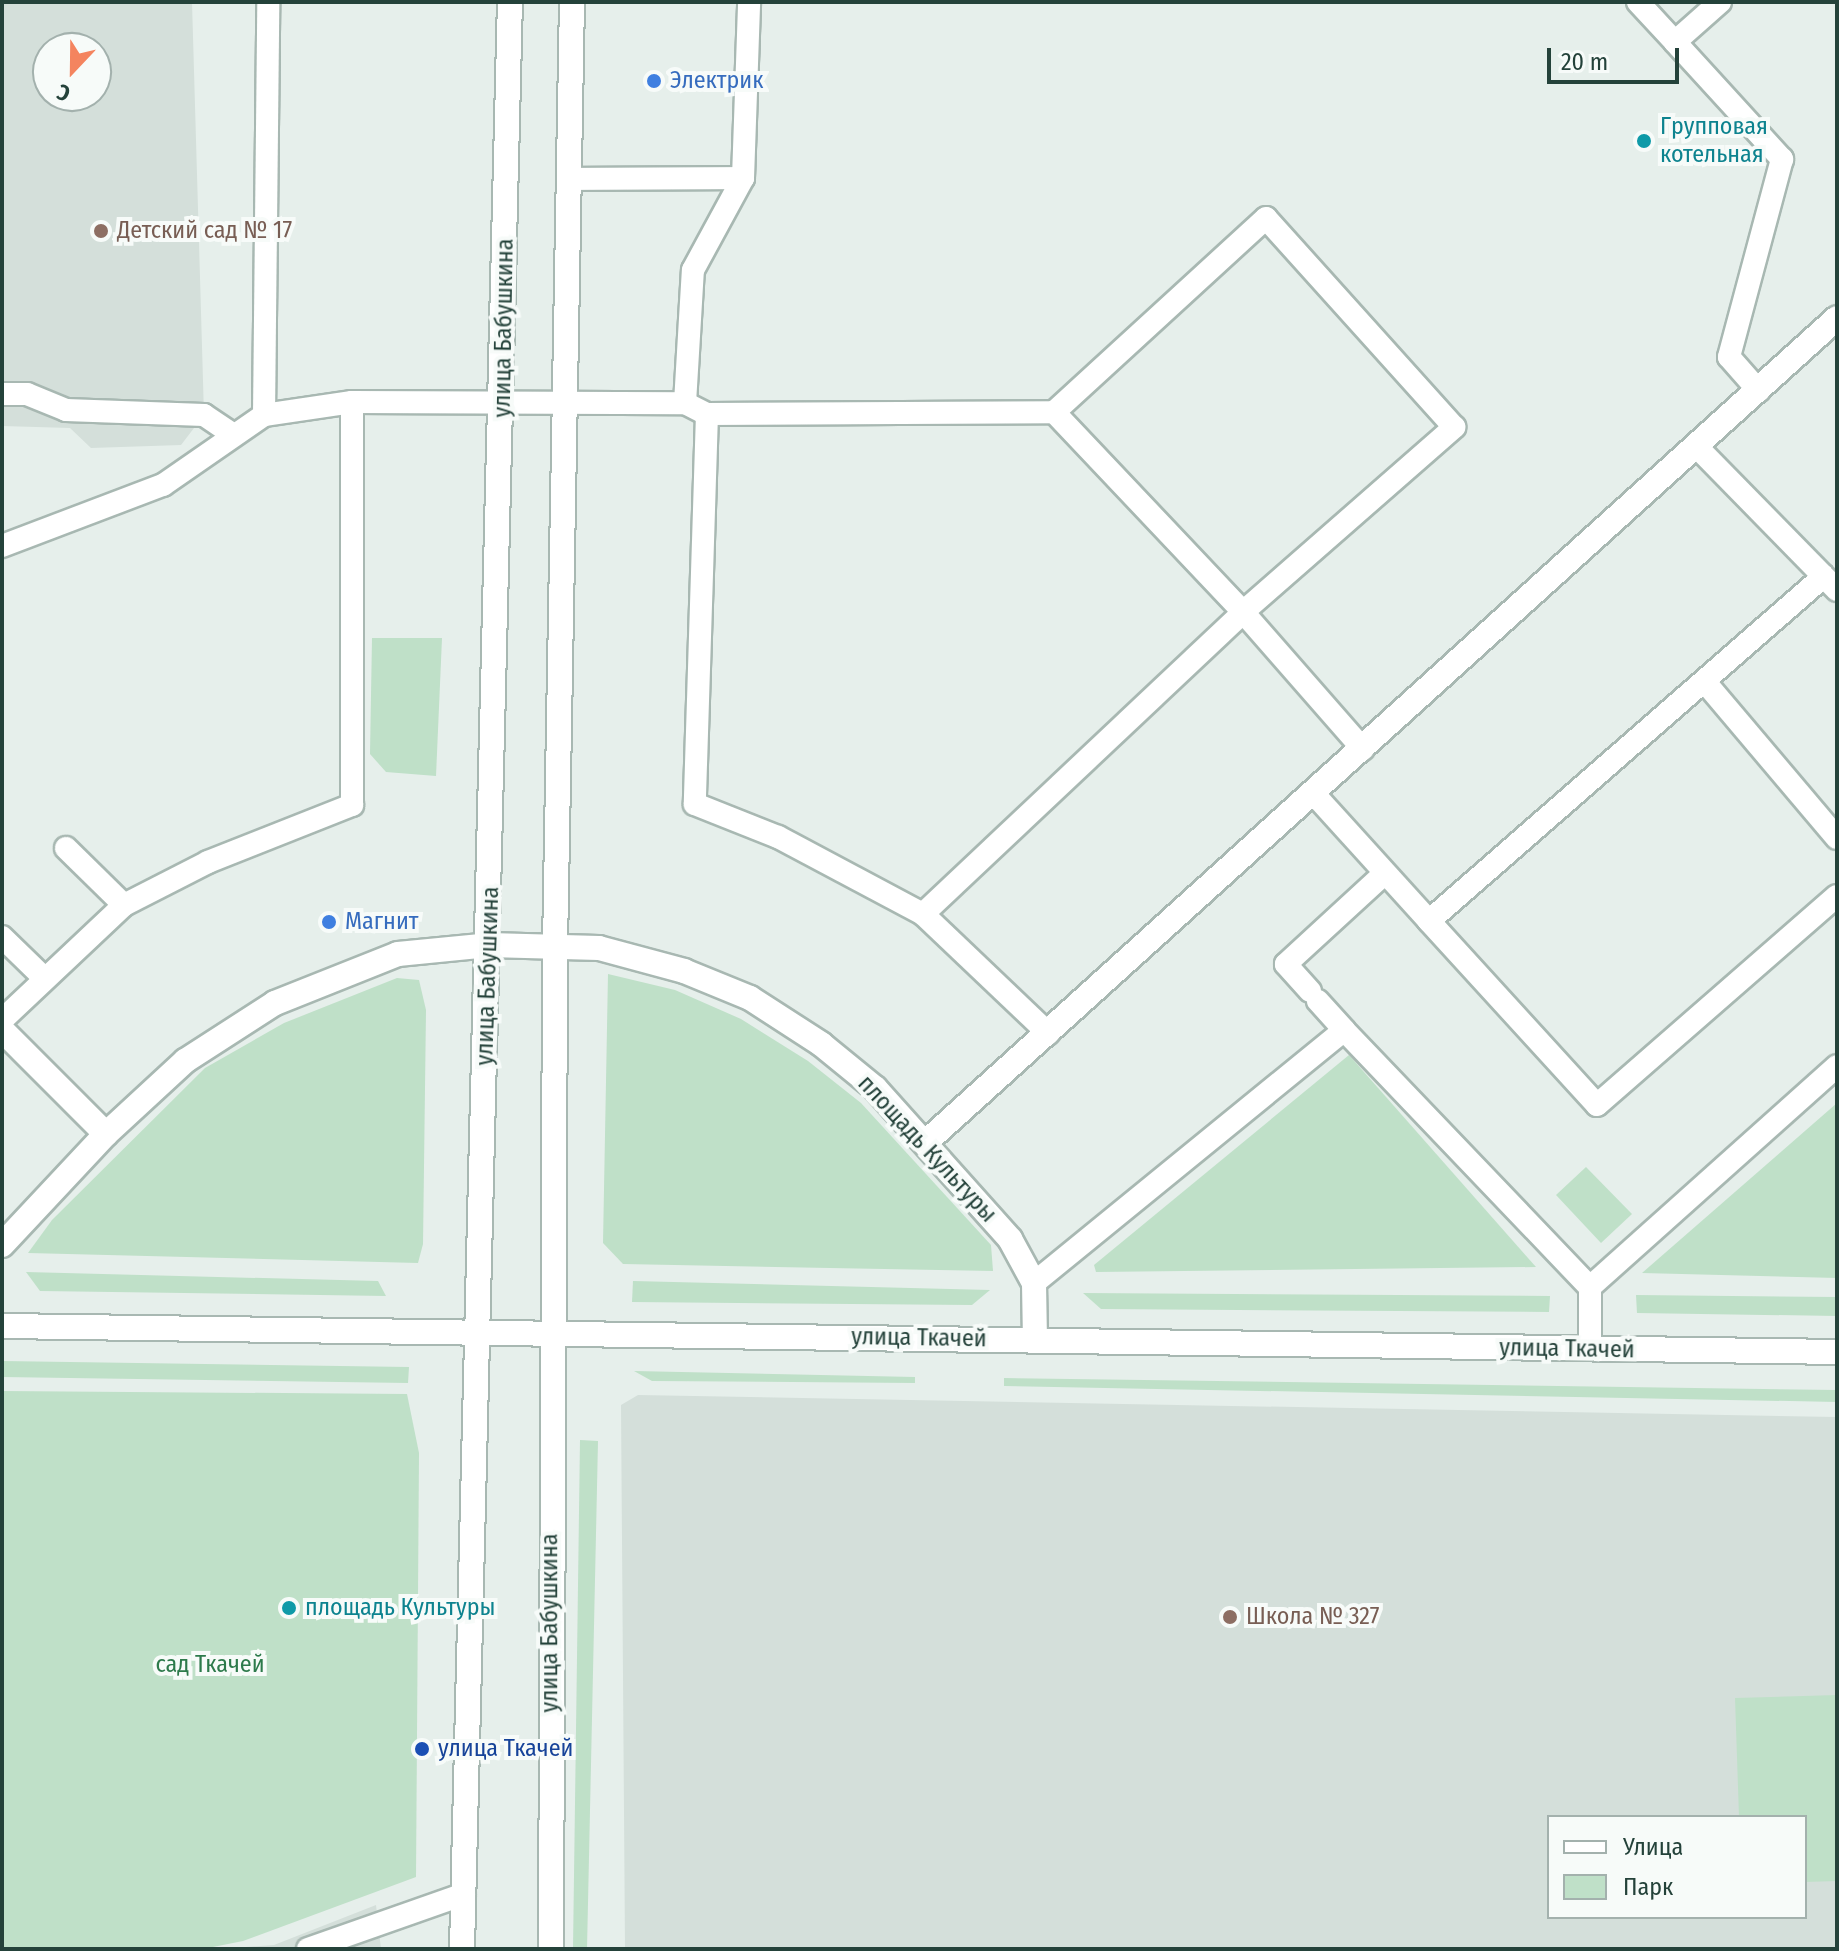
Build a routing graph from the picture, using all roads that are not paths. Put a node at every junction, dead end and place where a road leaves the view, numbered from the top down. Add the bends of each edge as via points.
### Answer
1 (268, 2) edge
2 (510, 2) edge
3 (572, 2) edge
4 (749, 2) edge
5 (1638, 2) edge
6 (1720, 2) edge
7 (1675, 42) junction
8 (743, 178) junction
9 (569, 179) junction
10 (1837, 318) edge
11 (1759, 391) junction
12 (2, 394) edge
13 (352, 402) junction
14 (502, 403) junction
15 (685, 403) junction
16 (565, 404) junction
17 (1054, 412) junction
18 (707, 414) junction
19 (264, 415) junction
20 (234, 435) junction
21 (1697, 447) junction
22 (2, 546) edge
23 (1830, 583) edge
24 (1243, 612) junction
25 (1705, 682) junction
26 (1363, 749) junction
27 (1314, 794) junction
28 (1837, 838) edge
29 (66, 848) dead end
30 (1385, 873) junction
31 (1837, 896) edge
32 (124, 905) junction
33 (923, 914) junction
34 (1429, 921) junction
35 (2, 937) edge
36 (489, 945) junction
37 (555, 946) junction
38 (44, 978) junction
39 (2, 1020) edge
40 (2, 1030) edge
41 (1344, 1030) junction
42 (1048, 1033) junction
43 (1837, 1066) edge
44 (106, 1134) junction
45 (926, 1142) junction
46 (2, 1245) edge
47 (1034, 1283) junction
48 (1590, 1287) junction
49 (2, 1326) edge
50 (552, 1332) junction
51 (479, 1333) junction
52 (1035, 1341) junction
53 (1590, 1349) junction
54 (1837, 1352) edge
55 (464, 1894) junction
56 (308, 1949) edge
57 (462, 1949) edge
58 (551, 1949) edge

1 - 19 lane
2 - 14 street, улица Бабушкина
3 - 9 street, улица Бабушкина
4 - 8 lane
5 - 7 lane
6 - 7 lane
7 - 11 lane via 1782,159 1729,357
8 - 9 lane
8 - 15 lane via 693,270
9 - 16 street, улица Бабушкина
10 - 11 street
11 - 21 street
12 - 20 lane via 27,394 66,410 204,415
13 - 14 lane
13 - 19 lane
13 - 32 lane via 352,805 246,845
14 - 16 lane
14 - 36 street, улица Бабушкина
15 - 16 lane
15 - 18 lane
16 - 37 street, улица Бабушкина
17 - 18 lane
17 - 24 lane
17 - 24 lane via 1266,218 1454,427
18 - 33 lane via 695,804 778,837
19 - 20 lane
20 - 22 lane via 163,485
21 - 23 lane
21 - 26 street
23 - 25 lane
24 - 26 lane
24 - 33 lane
25 - 28 lane
25 - 34 lane
26 - 27 street
27 - 30 lane
27 - 42 street
29 - 32 lane
30 - 34 lane
30 - 41 lane via 1286,964
31 - 34 lane via 1597,1105
32 - 38 lane
33 - 42 lane
35 - 38 lane
36 - 37 street, площадь Культуры
36 - 44 street, площадь Культуры via 398,954 275,1003 205,1045
36 - 51 street, улица Бабушкина
37 - 45 street, площадь Культуры via 599,948 670,967 750,998 864,1080
37 - 50 street, улица Бабушкина
38 - 39 lane
40 - 44 street
41 - 47 lane
41 - 48 lane
42 - 45 street
43 - 48 lane
44 - 46 street, площадь Культуры
45 - 47 street, площадь Культуры via 1010,1239
47 - 52 street, площадь Культуры
48 - 53 lane
49 - 51 street, улица Ткачей
50 - 51 street, улица Ткачей
50 - 52 street, улица Ткачей
50 - 58 street, улица Бабушкина
51 - 55 street, улица Бабушкина
52 - 53 street, улица Ткачей
53 - 54 street, улица Ткачей
55 - 56 lane
55 - 57 street, улица Бабушкина

